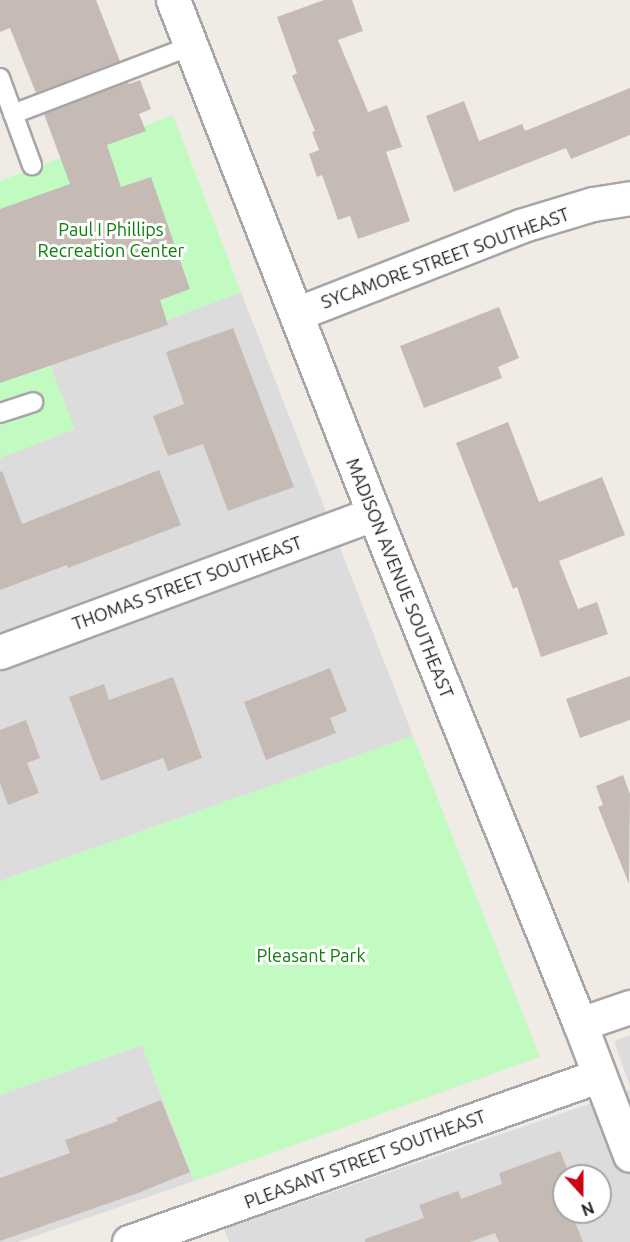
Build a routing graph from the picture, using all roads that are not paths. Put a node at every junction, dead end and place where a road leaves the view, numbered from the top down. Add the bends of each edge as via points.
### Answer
1 (173, 0) edge
2 (191, 46) junction
3 (0, 78) edge
4 (14, 114) junction
5 (32, 165) dead end
6 (630, 198) edge
7 (296, 314) junction
8 (33, 402) dead end
9 (0, 413) edge
10 (374, 514) junction
11 (0, 652) edge
12 (630, 1007) edge
13 (580, 1024) junction
14 (600, 1076) junction
15 (630, 1155) edge
16 (174, 1235) edge
17 (129, 1242) edge

1 - 2 street, MADISON AVENUE SOUTHEAST
2 - 4 lane
2 - 7 street, MADISON AVENUE SOUTHEAST
3 - 4 lane
4 - 5 lane
6 - 7 street, SYCAMORE STREET SOUTHEAST via 593,204 520,226
7 - 10 street, MADISON AVENUE SOUTHEAST
8 - 9 lane
10 - 11 street, THOMAS STREET SOUTHEAST
10 - 13 street, MADISON AVENUE SOUTHEAST
12 - 13 street
13 - 14 street, MADISON AVENUE SOUTHEAST
14 - 15 street, MADISON AVENUE SOUTHEAST
14 - 16 street, PLEASANT STREET SOUTHEAST
16 - 17 street, PLEASANT STREET SOUTHEAST

